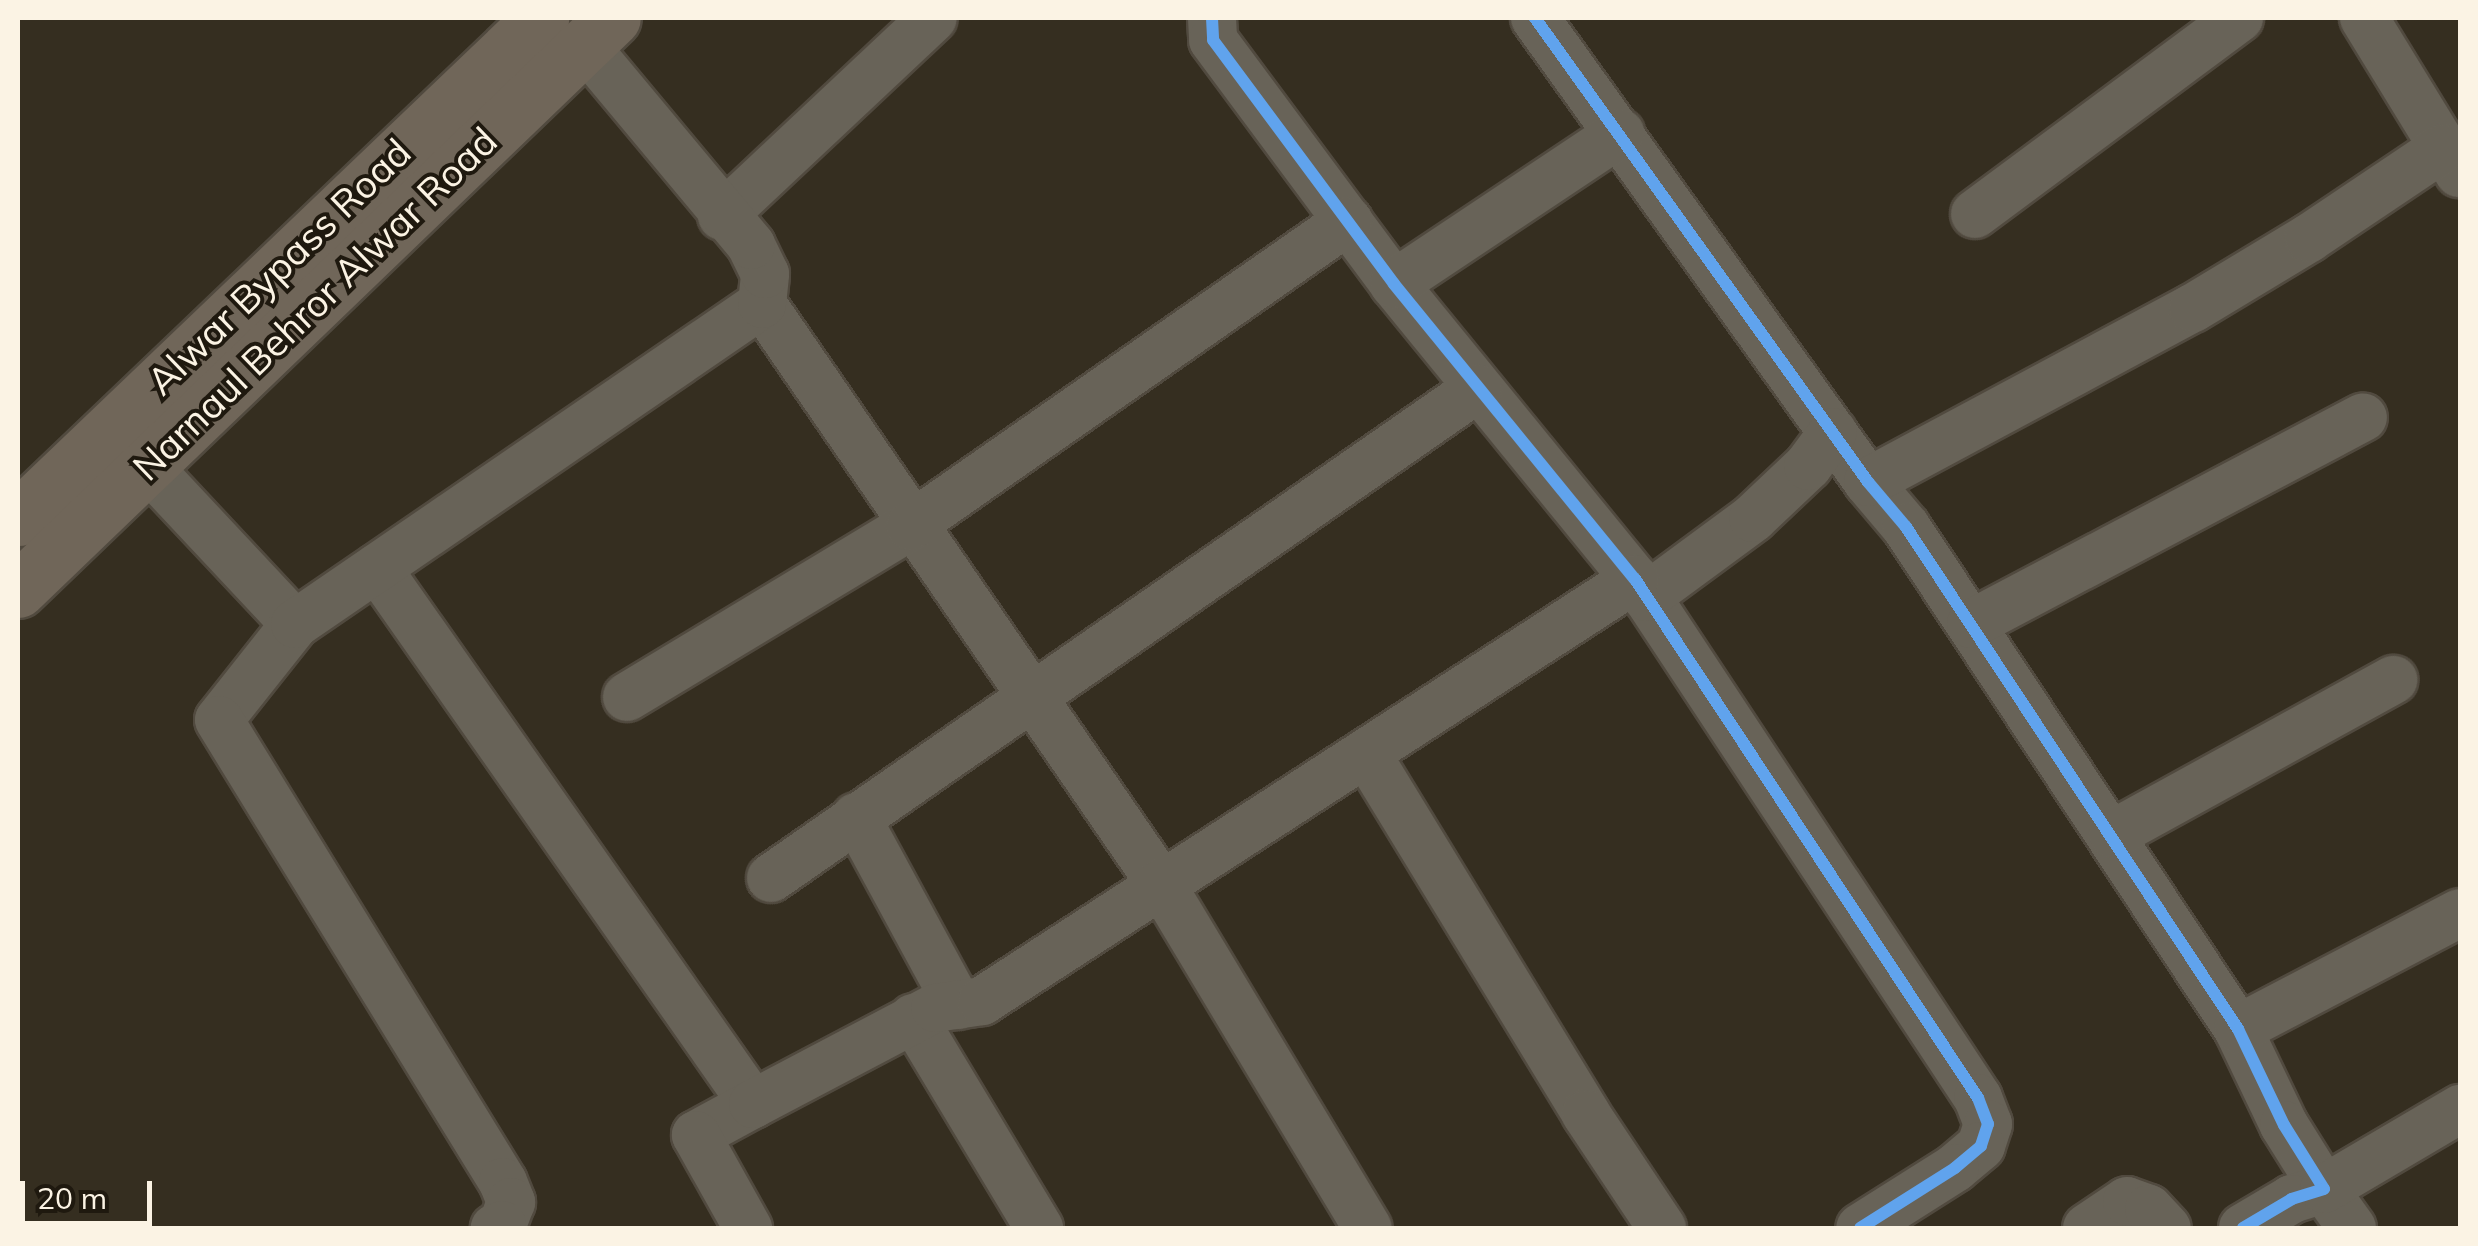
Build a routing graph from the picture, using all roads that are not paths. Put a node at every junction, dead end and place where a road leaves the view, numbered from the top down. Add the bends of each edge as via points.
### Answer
1 (933, 18) edge
2 (1212, 18) edge
3 (1535, 18) edge
4 (2239, 18) edge
5 (2364, 18) edge
6 (580, 27) edge
7 (1620, 133) junction
8 (2452, 162) edge
9 (1975, 214) dead end
10 (722, 216) junction
11 (1348, 221) junction
12 (1394, 284) junction
13 (762, 304) junction
14 (1478, 388) junction
15 (2364, 417) dead end
16 (1832, 432) junction
17 (146, 465) junction
18 (1868, 482) junction
19 (18, 518) edge
20 (910, 526) junction
21 (377, 568) junction
22 (1640, 588) junction
23 (18, 590) edge
24 (296, 624) junction
25 (1971, 624) junction
26 (2393, 680) dead end
27 (1030, 694) junction
28 (627, 697) dead end
29 (1366, 753) junction
30 (856, 817) junction
31 (2113, 834) junction
32 (771, 878) dead end
33 (1161, 884) junction
34 (2460, 913) edge
35 (958, 1005) junction
36 (913, 1018) junction
37 (2238, 1029) junction
38 (753, 1104) junction
39 (2460, 1110) edge
40 (2324, 1189) junction
41 (496, 1228) edge
42 (748, 1228) edge
43 (1039, 1228) edge
44 (1368, 1228) edge
45 (1662, 1228) edge
46 (1860, 1228) edge
47 (2087, 1228) edge
48 (2166, 1228) edge
49 (2242, 1228) edge
50 (2352, 1228) edge

1 - 10 street
2 - 11 street via 1213,40
3 - 7 street
4 - 9 street
5 - 8 street
6 - 10 street
6 - 17 main road, Narnaul Behror Alwar Road
6 - 19 main road, Alwar Bypass Road
7 - 12 street
7 - 16 street
8 - 18 street
10 - 13 street via 751,245 766,274
11 - 12 street
11 - 20 street
12 - 14 street
13 - 20 street
13 - 21 street
14 - 22 street
14 - 27 street
15 - 25 street
16 - 18 street
16 - 22 street via 1808,466 1753,518
17 - 23 main road, Narnaul Behror Alwar Road
17 - 24 street
18 - 25 street
20 - 27 street
20 - 28 street
21 - 24 street
21 - 38 street
22 - 29 street
22 - 46 street via 1978,1098 1988,1124 1982,1146 1955,1168
24 - 41 street via 220,720 503,1182 511,1202
25 - 31 street
26 - 31 street
27 - 30 street
27 - 33 street
29 - 33 street
29 - 45 street
30 - 32 street
30 - 35 street
31 - 37 street
33 - 35 street via 982,1001
33 - 44 street
34 - 37 street
35 - 36 street
36 - 38 street
36 - 43 street
37 - 40 street
38 - 42 street via 696,1135
39 - 40 street
40 - 49 street
40 - 50 street
47 - 48 street via 2127,1202 2149,1209

